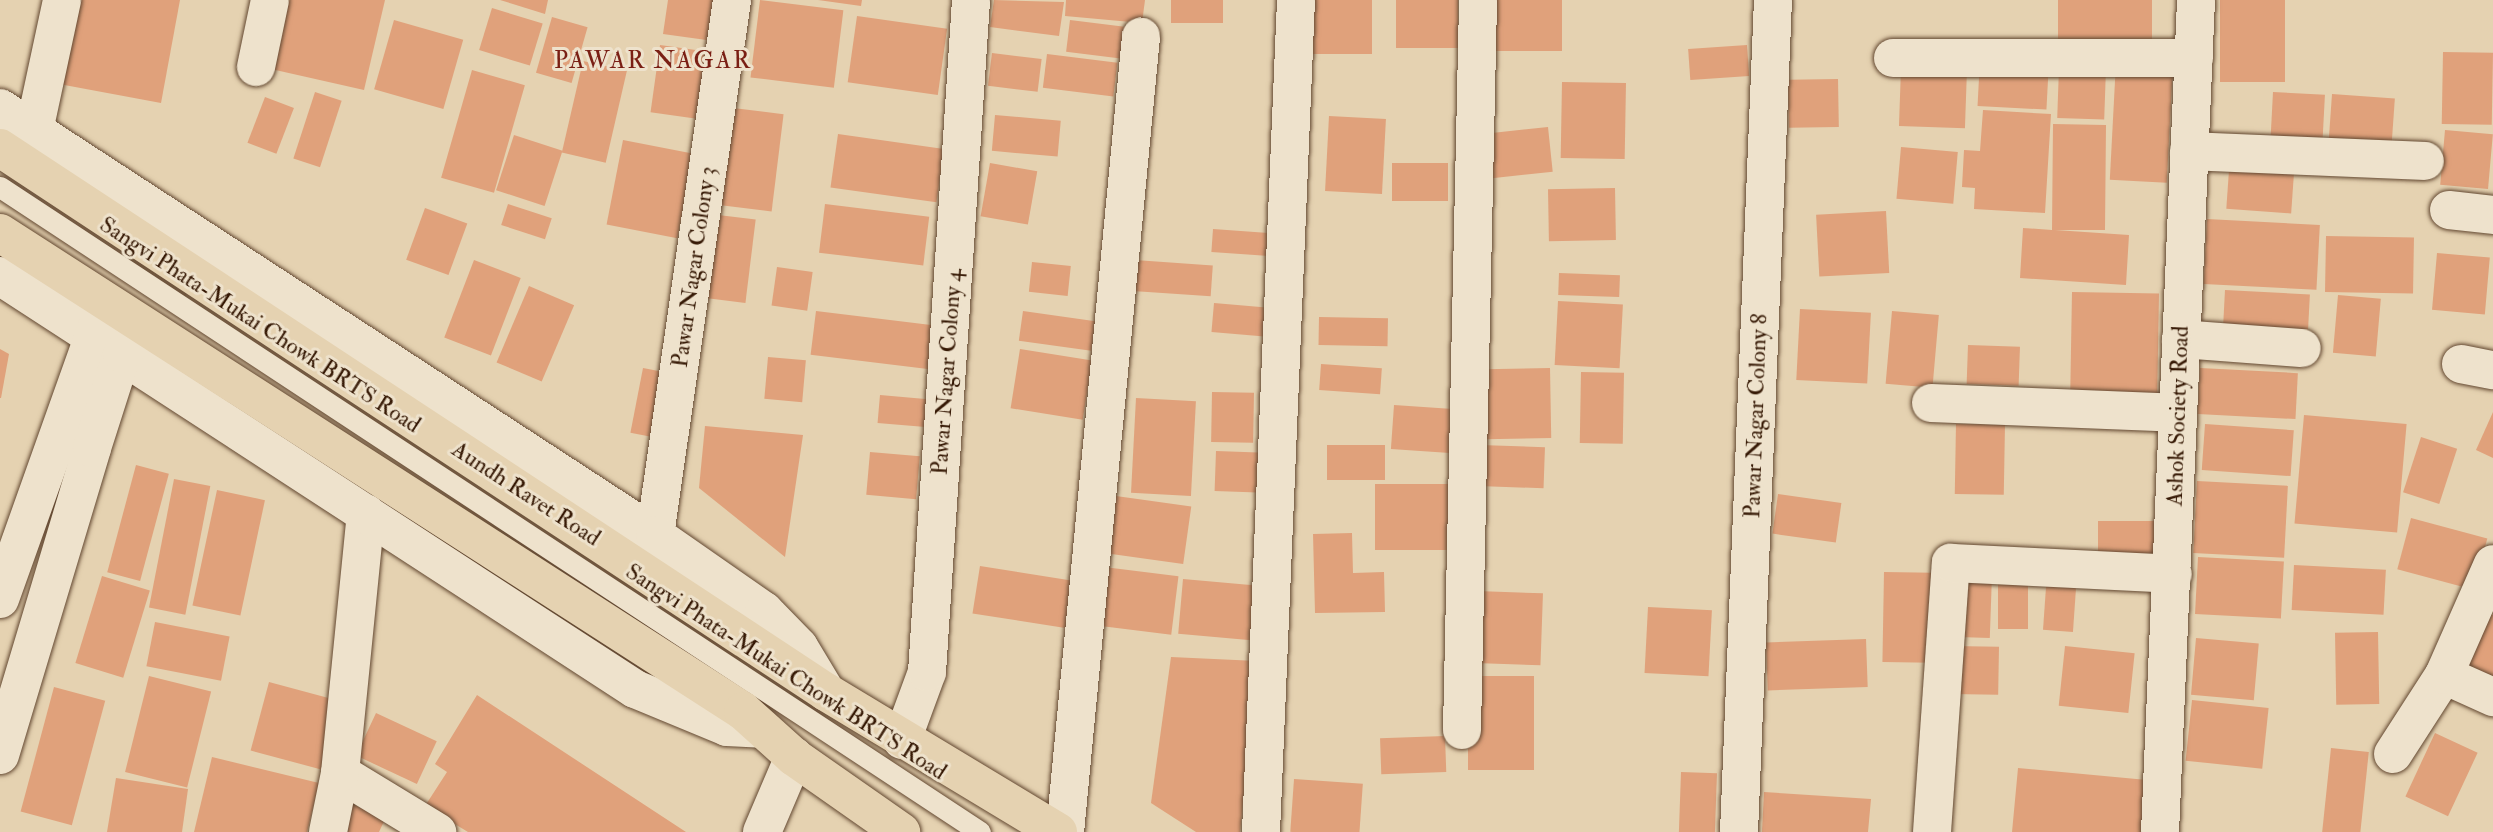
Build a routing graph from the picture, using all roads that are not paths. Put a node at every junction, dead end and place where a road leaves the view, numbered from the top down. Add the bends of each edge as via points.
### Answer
1 (62, 0) edge
2 (270, 0) edge
3 (732, 0) edge
4 (971, 0) edge
5 (1296, 0) edge
6 (1478, 0) edge
7 (1773, 0) edge
8 (2196, 0) edge
9 (1141, 37) dead end
10 (1893, 58) dead end
11 (2194, 58) junction
12 (256, 67) dead end
13 (0, 108) edge
14 (34, 131) junction
15 (0, 148) edge
16 (2189, 151) junction
17 (2425, 161) dead end
18 (0, 187) edge
19 (2449, 210) dead end
20 (2493, 215) edge
21 (0, 233) edge
22 (0, 276) edge
23 (95, 328) junction
24 (2181, 339) junction
25 (127, 348) junction
26 (2302, 348) dead end
27 (1931, 403) dead end
28 (2176, 413) junction
29 (56, 434) junction
30 (92, 448) junction
31 (366, 513) junction
32 (655, 535) junction
33 (2493, 564) edge
34 (2173, 574) junction
35 (0, 599) edge
36 (2444, 675) junction
37 (826, 692) junction
38 (2493, 696) edge
39 (762, 729) junction
40 (1462, 730) dead end
41 (902, 740) junction
42 (2393, 754) dead end
43 (0, 755) edge
44 (794, 757) junction
45 (340, 773) junction
46 (328, 832) edge
47 (437, 832) edge
48 (762, 832) edge
49 (901, 832) edge
50 (980, 832) edge
51 (1058, 832) edge
52 (1066, 832) edge
53 (1261, 832) edge
54 (1740, 832) edge
55 (1932, 832) edge
56 (2160, 832) edge

1 - 14 street
2 - 12 street
3 - 32 street, Pawar Nagar Colony 3
4 - 41 street, Pawar Nagar Colony 4 via 928,671
5 - 53 street
6 - 40 street
7 - 54 street, Pawar Nagar Colony 8
8 - 11 street, Ashok Society Road
9 - 52 street
10 - 11 street
11 - 16 street, Ashok Society Road
13 - 14 street
14 - 32 street via 160,231
15 - 37 main road, Aundh Ravet Road
16 - 17 street
16 - 24 street, Ashok Society Road
18 - 50 lane, Sangvi Phata-Mukai Chowk BRTS Road
19 - 20 street
21 - 39 main road via 743,711
22 - 23 street
23 - 25 street
23 - 29 street
24 - 26 street
24 - 28 street, Ashok Society Road
25 - 30 street
25 - 31 street
27 - 28 street
28 - 34 street, Ashok Society Road
29 - 30 street
29 - 35 street
30 - 43 street
31 - 39 street via 635,689 727,727
31 - 45 street
32 - 37 street via 764,611 799,647
33 - 36 street
34 - 55 street via 1951,563
34 - 56 street, Ashok Society Road
36 - 38 street
36 - 42 street
37 - 41 main road, Aundh Ravet Road
39 - 44 main road
41 - 51 main road, Aundh Ravet Road
44 - 48 street
44 - 49 main road
45 - 46 street
45 - 47 street

